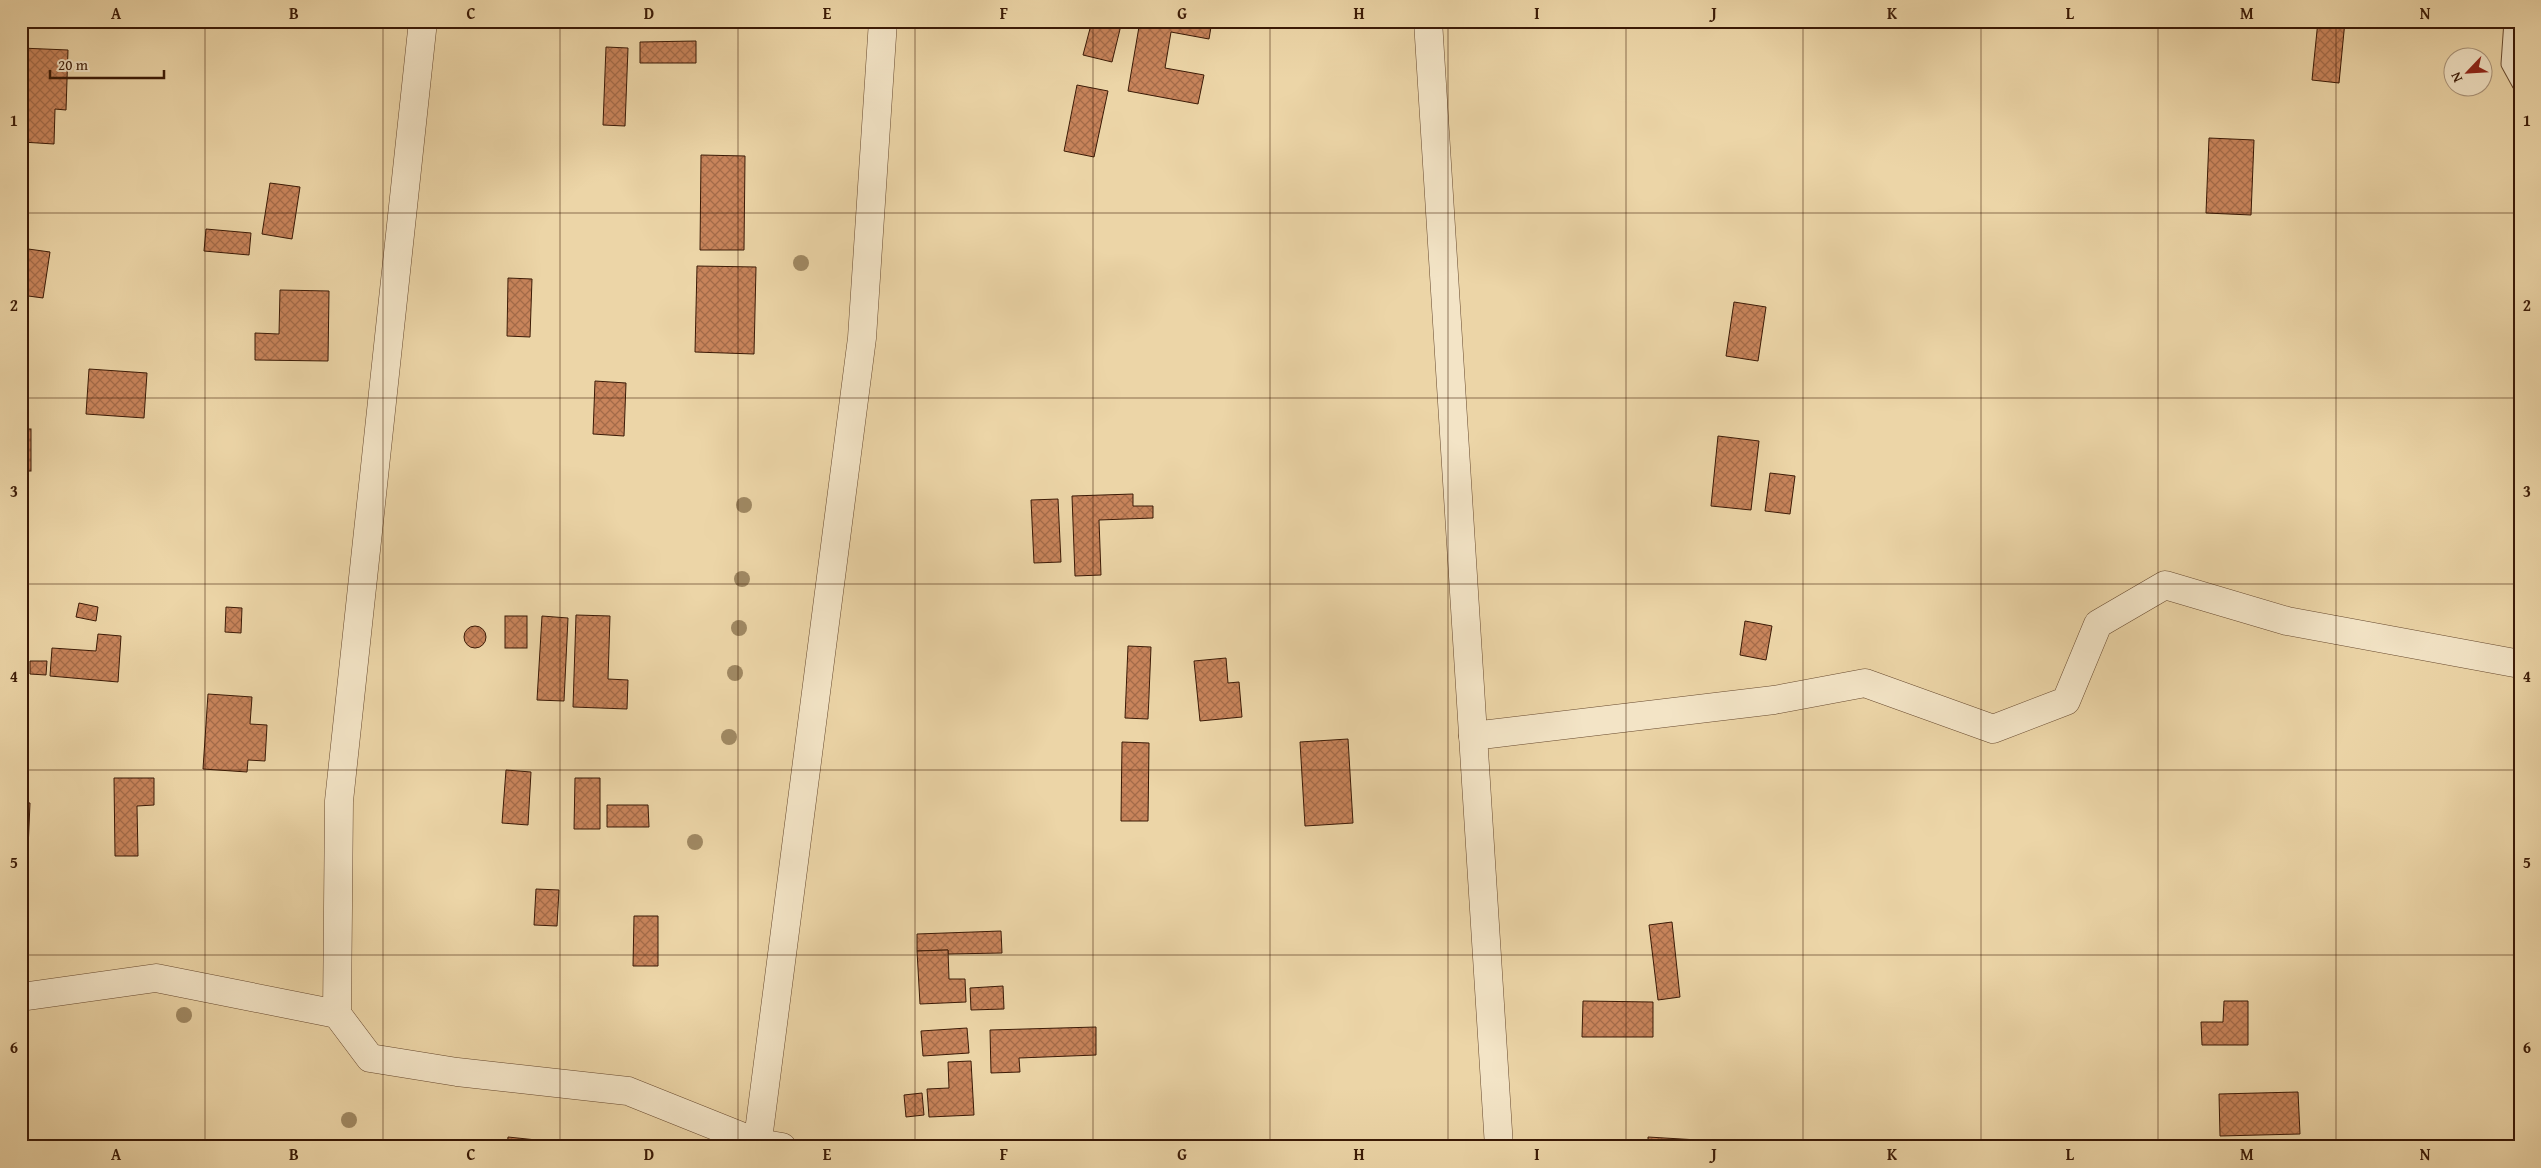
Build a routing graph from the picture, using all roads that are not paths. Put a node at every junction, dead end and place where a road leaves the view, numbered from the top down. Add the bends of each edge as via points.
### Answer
1 (423, 21) edge
2 (883, 21) edge
3 (1428, 21) edge
4 (2512, 21) edge
5 (2520, 84) edge
6 (2520, 664) edge
7 (1473, 736) junction
8 (21, 997) edge
9 (337, 1014) junction
10 (766, 1146) edge
11 (1499, 1147) edge

1 - 9 street via 339,801
2 - 10 street via 862,338
3 - 7 street
4 - 5 lane via 2509,64
6 - 7 street via 2287,621 2165,585 2098,624 2066,701 1992,728 1865,683 1774,700
7 - 11 street
8 - 9 street via 156,978
9 - 10 street via 370,1058 457,1072 628,1091

